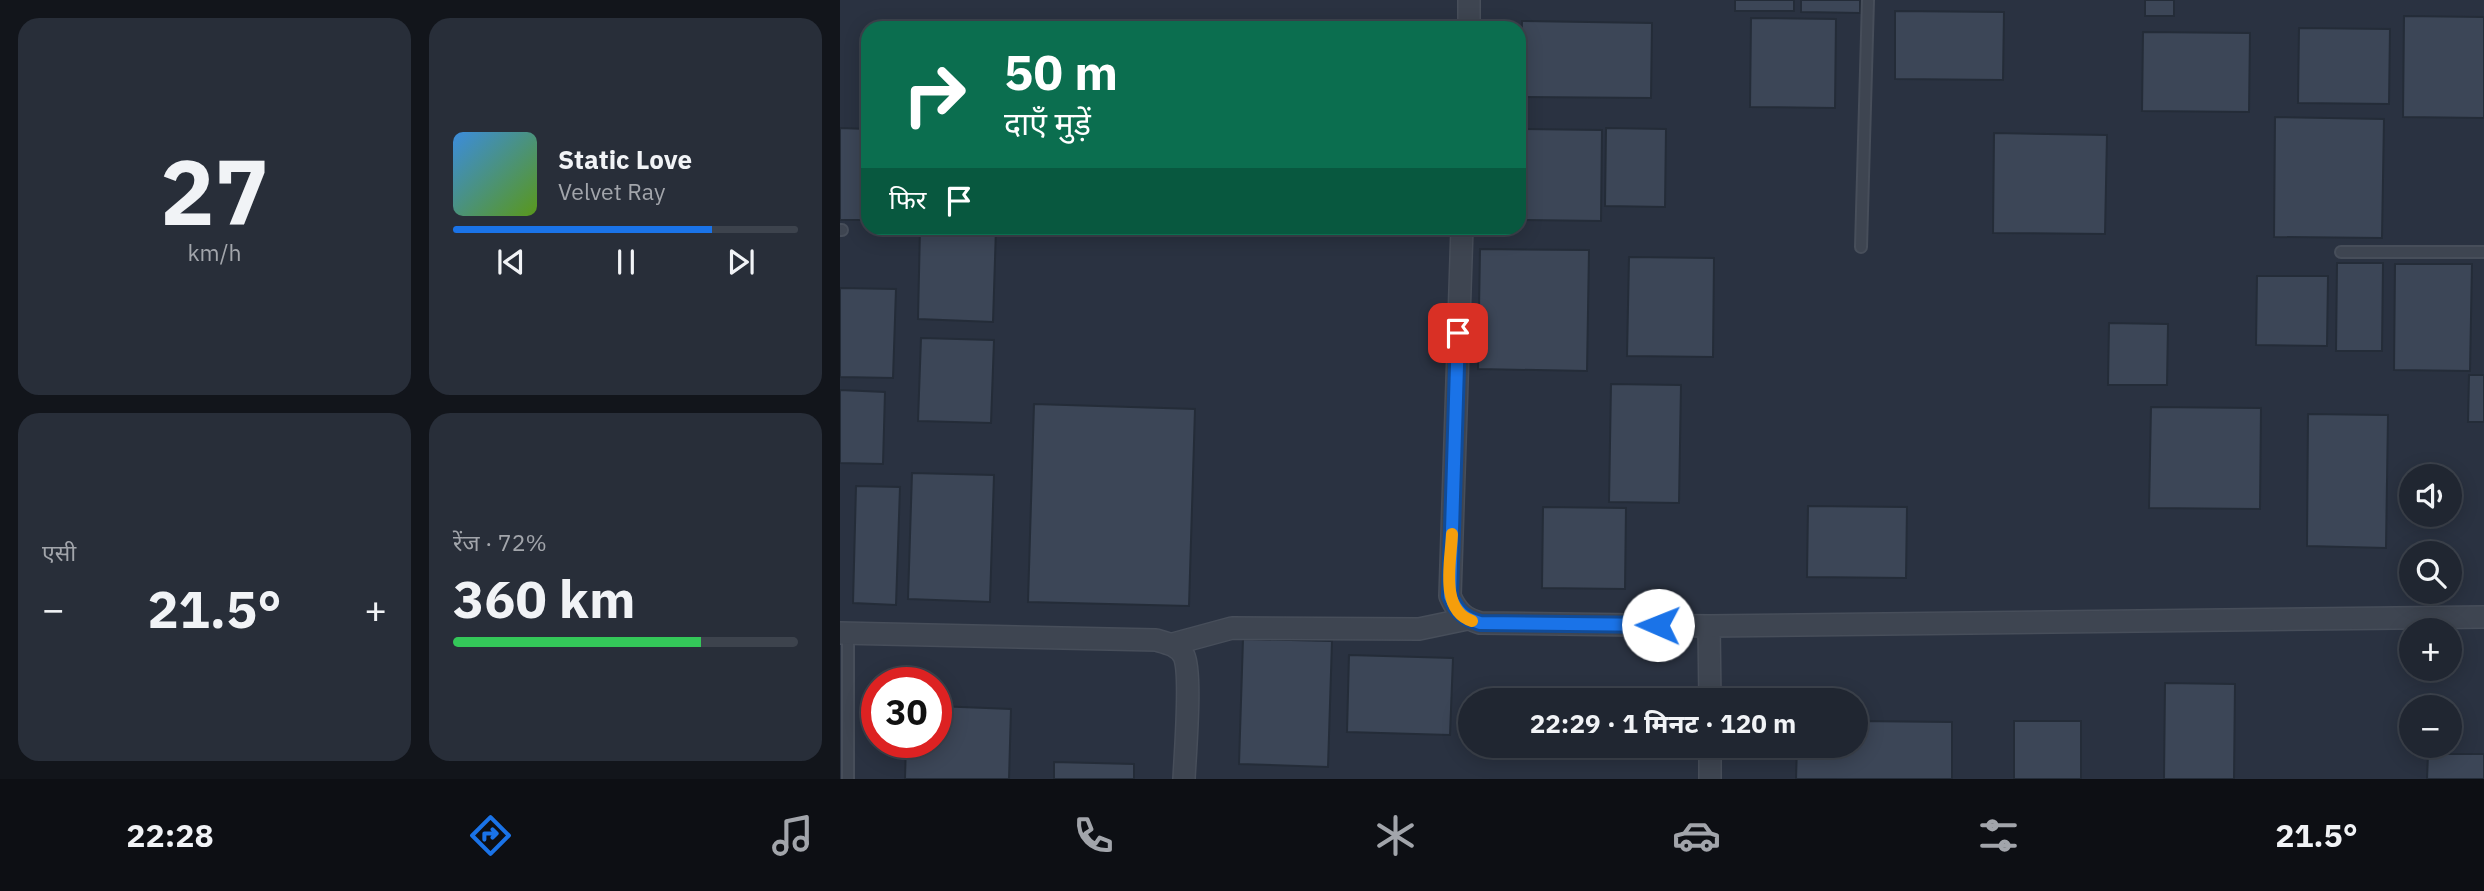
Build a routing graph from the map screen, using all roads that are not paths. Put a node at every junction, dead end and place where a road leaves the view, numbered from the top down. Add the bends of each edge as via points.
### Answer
1 (1469, 0) edge
2 (1868, 0) edge
3 (1469, 21) edge
4 (1462, 235) edge
5 (1861, 247) dead end
6 (2341, 252) dead end
7 (2484, 252) edge
8 (2484, 617) edge
9 (1467, 619) junction
10 (1709, 626) junction
11 (844, 633) edge
12 (1173, 644) junction
13 (1710, 688) edge
14 (1710, 758) edge
15 (848, 779) edge
16 (1184, 779) edge
17 (1710, 779) edge

1 - 3 street
2 - 5 lane
4 - 9 street via 1450,596
6 - 7 lane
8 - 10 street
9 - 10 street via 1480,623
9 - 12 street via 1419,629 1232,628
10 - 13 street
11 - 12 street
11 - 15 lane
12 - 16 street via 1184,656 1188,674
14 - 17 street

